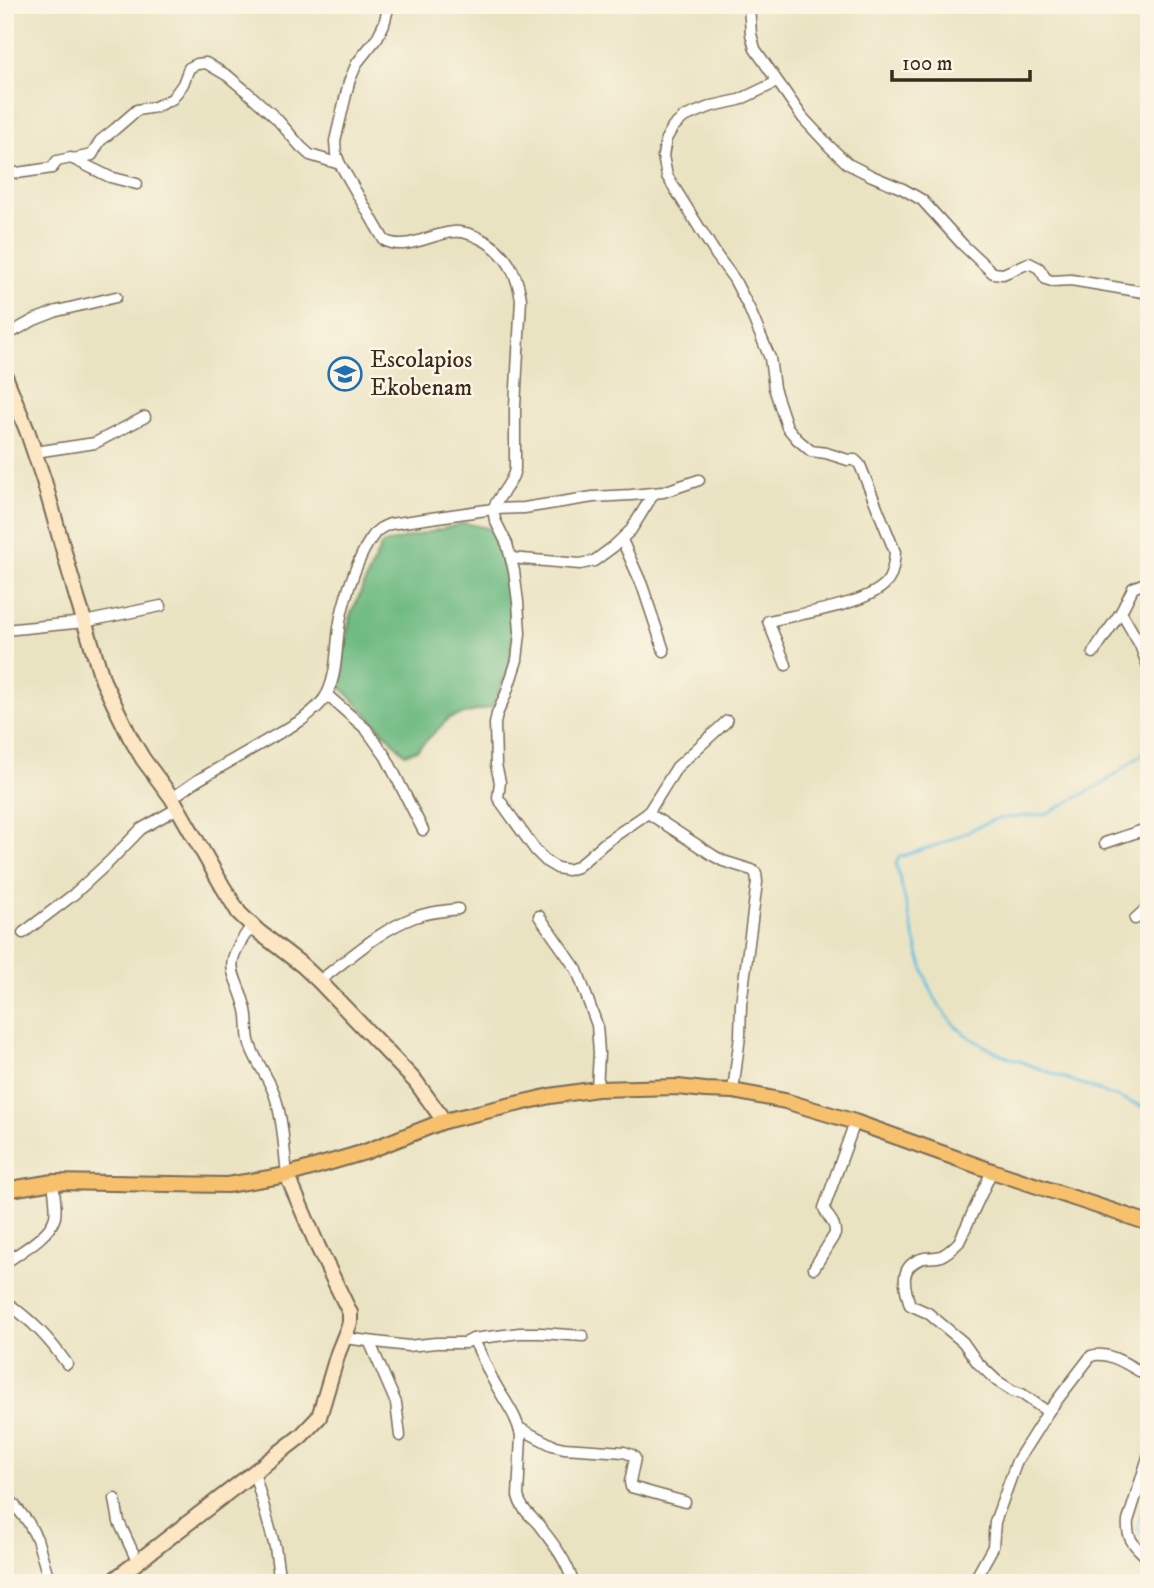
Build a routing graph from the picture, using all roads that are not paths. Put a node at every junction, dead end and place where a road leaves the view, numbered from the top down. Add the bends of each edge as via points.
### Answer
1 (389, 5) edge
2 (749, 5) edge
3 (778, 82) junction
4 (73, 159) junction
5 (340, 164) junction
6 (17, 173) dead end
7 (137, 184) dead end
8 (1149, 295) edge
9 (116, 297) dead end
10 (5, 336) edge
11 (5, 376) edge
12 (145, 417) dead end
13 (35, 452) junction
14 (699, 480) dead end
15 (654, 493) junction
16 (493, 509) junction
17 (622, 540) junction
18 (510, 558) junction
19 (1149, 581) edge
20 (162, 606) dead end
21 (1121, 612) junction
22 (84, 622) junction
23 (5, 630) edge
24 (1105, 634) dead end
25 (664, 651) dead end
26 (786, 665) dead end
27 (1149, 669) edge
28 (327, 695) junction
29 (727, 721) dead end
30 (175, 803) junction
31 (648, 813) junction
32 (1149, 828) edge
33 (423, 830) dead end
34 (1105, 843) dead end
35 (1149, 906) edge
36 (458, 909) dead end
37 (540, 916) dead end
38 (1135, 919) dead end
39 (259, 932) junction
40 (23, 933) dead end
41 (319, 981) junction
42 (597, 1089) junction
43 (733, 1091) junction
44 (444, 1121) junction
45 (855, 1122) junction
46 (992, 1171) junction
47 (287, 1175) junction
48 (53, 1182) junction
49 (5, 1190) edge
50 (1149, 1223) edge
51 (5, 1263) edge
52 (814, 1268) dead end
53 (5, 1301) edge
54 (583, 1336) dead end
55 (344, 1339) junction
56 (473, 1339) junction
57 (370, 1343) junction
58 (67, 1364) dead end
59 (1149, 1377) edge
60 (1048, 1412) junction
61 (519, 1428) junction
62 (400, 1436) dead end
63 (1149, 1454) edge
64 (254, 1472) junction
65 (5, 1493) edge
66 (115, 1499) dead end
67 (685, 1502) dead end
68 (1149, 1560) edge
69 (136, 1561) junction
70 (50, 1583) edge
71 (110, 1583) edge
72 (280, 1583) edge
73 (573, 1583) edge
74 (973, 1583) edge

1 - 5 street via 377,38 349,82 335,141
2 - 3 street via 755,49
3 - 8 street via 803,118 848,164 922,200 993,273 1003,274 1029,263 1052,281 1103,284
3 - 26 street via 684,117 666,139 663,156 667,176 749,308 770,358 787,427 811,451 860,465 895,552 889,581 877,592 861,600 768,621
4 - 5 street via 92,155 100,141 137,110 173,99 189,68 206,63 247,92 310,155
4 - 6 street via 57,161 52,168
4 - 7 street
5 - 16 street via 384,240 404,245 456,231 471,234 502,254 519,283 515,469
9 - 10 street via 57,311
11 - 13 street
12 - 13 street via 95,443
13 - 22 street
14 - 15 street
15 - 16 street
15 - 17 street
16 - 18 street
16 - 28 street via 390,524 373,535 350,587
17 - 18 street via 594,561 580,565
17 - 25 street
18 - 31 street via 520,645 495,724 498,798 536,851 557,868 568,870
19 - 21 street via 1133,588
20 - 22 street
21 - 24 street via 1093,653
21 - 27 street
22 - 23 street
22 - 30 street via 116,709
28 - 30 street via 302,720 198,780
28 - 33 street via 366,729 386,757
29 - 31 street via 677,767
30 - 39 street via 239,913
30 - 40 street via 73,895
31 - 43 street via 713,856 756,873
32 - 34 street
35 - 38 street
36 - 41 street via 433,912 394,927
37 - 42 street via 577,970 597,1025
39 - 41 street
39 - 47 street via 248,931 232,958 232,968 246,1011 250,1045 282,1121
41 - 44 street via 416,1082
42 - 43 main road
42 - 44 main road
43 - 45 main road
44 - 47 main road via 365,1152
45 - 46 main road
45 - 52 street via 824,1208 833,1220 835,1234
46 - 50 main road
46 - 60 street via 959,1242 942,1256 910,1266 904,1276 905,1289 910,1305 928,1313 963,1342 998,1381
47 - 48 main road via 227,1185
47 - 55 street via 350,1313
48 - 49 main road
48 - 51 street via 52,1223 38,1240
53 - 58 street via 30,1320
54 - 56 street via 541,1332
55 - 57 street
55 - 64 street via 319,1417
56 - 57 street via 408,1346
56 - 61 street
57 - 62 street via 396,1403
59 - 60 street via 1096,1354
60 - 74 street via 1017,1461 995,1522 993,1547
61 - 67 street via 552,1446 632,1455 631,1487
61 - 73 street via 520,1504 569,1567
63 - 68 street via 1127,1533
64 - 69 street
64 - 72 street
65 - 70 street via 33,1530
66 - 69 street via 119,1522
69 - 71 street

